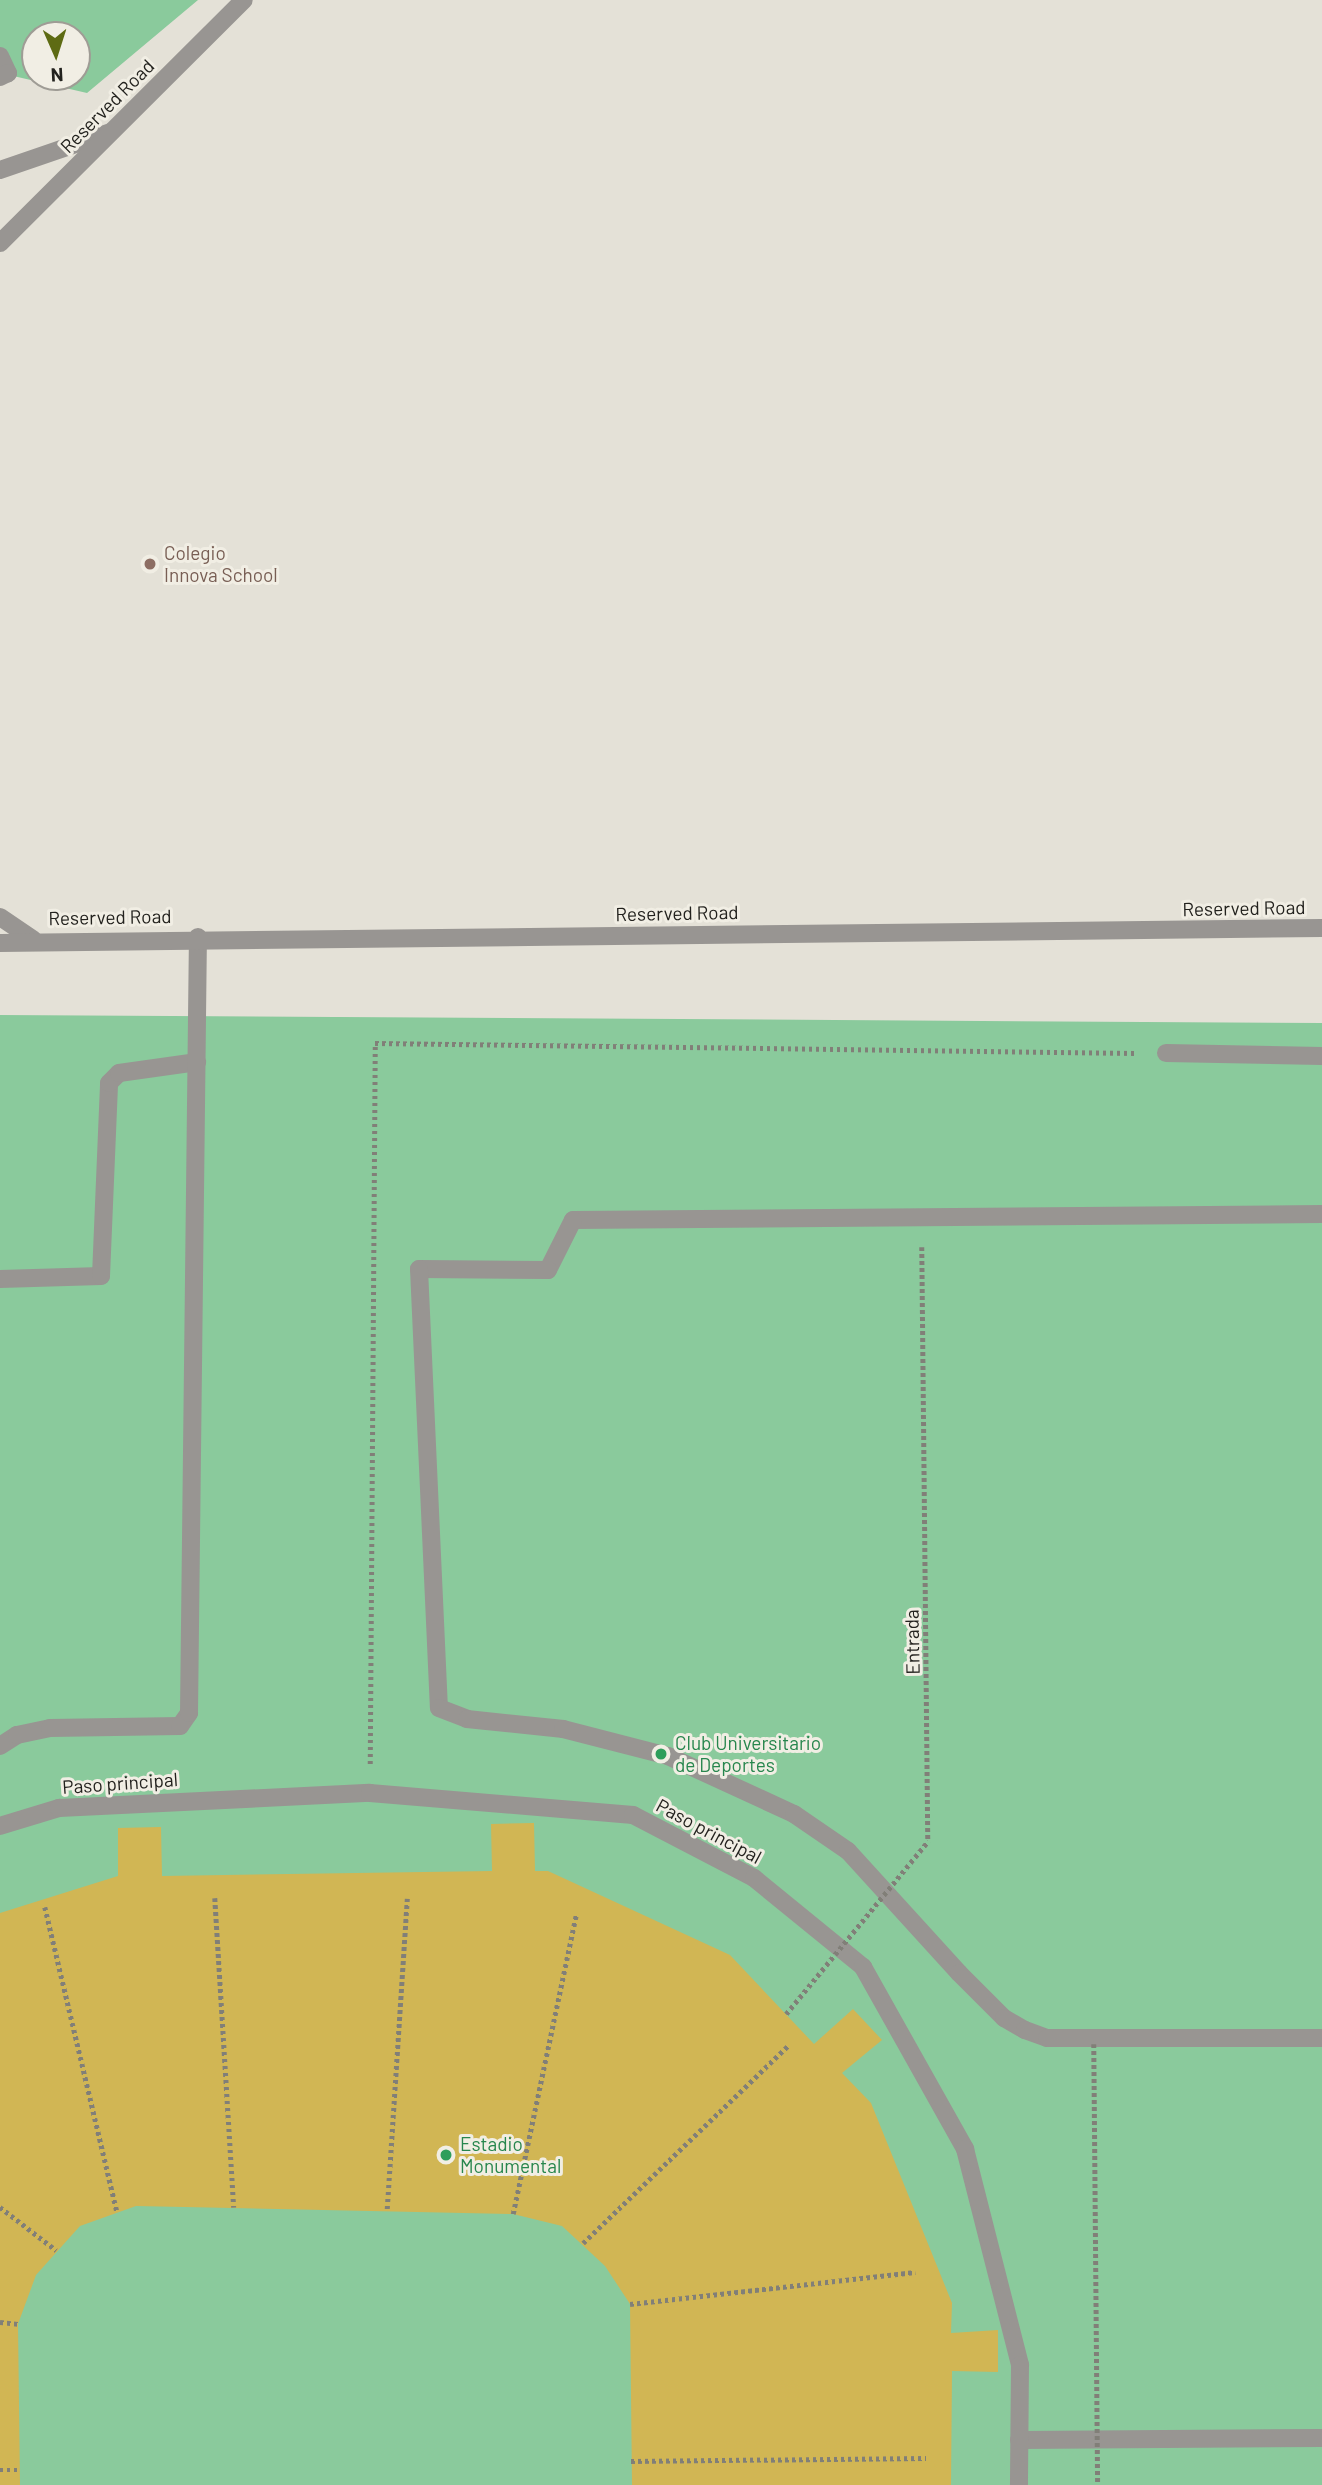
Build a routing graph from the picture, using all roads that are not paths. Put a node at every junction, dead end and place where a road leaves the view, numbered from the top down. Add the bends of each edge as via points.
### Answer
1 (244, 0) edge
2 (0, 56) edge
3 (4, 75) edge
4 (111, 132) junction
5 (0, 170) edge
6 (0, 243) edge
7 (0, 917) edge
8 (1322, 928) edge
9 (198, 937) junction
10 (33, 939) junction
11 (0, 943) edge
12 (1166, 1053) dead end
13 (1322, 1056) edge
14 (197, 1062) junction
15 (1322, 1214) edge
16 (0, 1279) edge
17 (0, 1746) edge
18 (0, 1826) edge
19 (1322, 2038) edge
20 (1322, 2438) edge
21 (1019, 2440) junction
22 (1019, 2485) edge

1 - 4 street, Reserved Road
2 - 3 street
4 - 5 street
4 - 6 street, Reserved Road
7 - 10 street, Reserved Road
8 - 9 street, Reserved Road
9 - 10 street, Reserved Road
9 - 14 street
10 - 11 street, Reserved Road
12 - 13 street
14 - 16 street via 119,1073 109,1083 101,1276
14 - 17 street via 189,1713 180,1726 50,1728 17,1735
15 - 19 street via 573,1220 548,1270 419,1269 439,1708 467,1719 563,1730 668,1756 794,1814 848,1851 968,1982 1025,2031 1047,2038
18 - 21 street, Paso principal via 59,1808 370,1793 633,1815 754,1878 863,1967 965,2149 1020,2365
20 - 21 street
21 - 22 street, Paso principal

